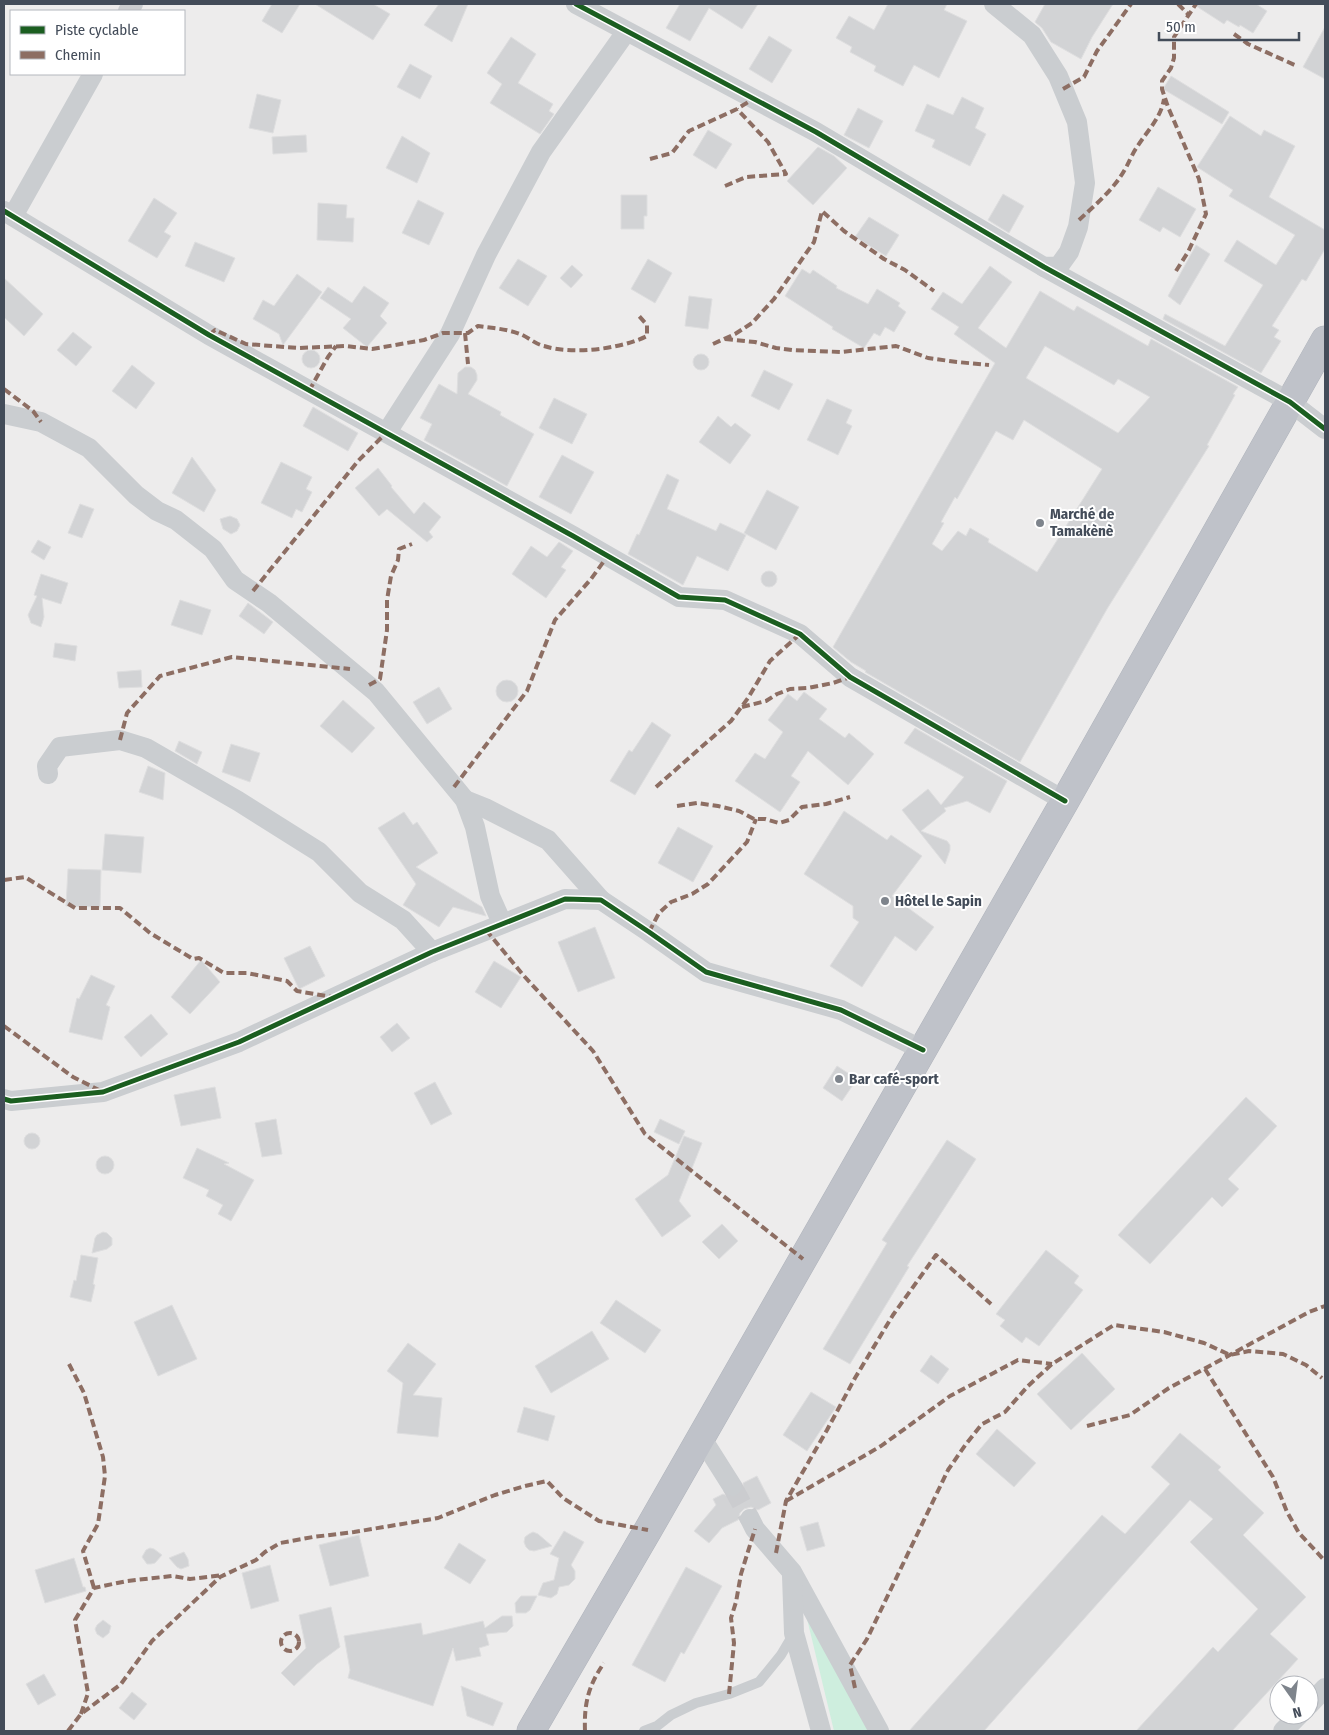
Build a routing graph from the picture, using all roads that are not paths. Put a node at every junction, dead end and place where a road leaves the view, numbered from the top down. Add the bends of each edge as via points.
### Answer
1 (576, 4) edge
2 (994, 4) edge
3 (626, 32) junction
4 (92, 75) edge
5 (8, 214) edge
6 (1044, 267) junction
7 (1325, 340) edge
8 (1290, 402) junction
9 (4, 414) edge
10 (1325, 428) edge
11 (387, 432) junction
12 (48, 774) dead end
13 (465, 800) junction
14 (1066, 801) junction
15 (601, 900) junction
16 (502, 923) junction
17 (432, 952) junction
18 (923, 1050) junction
19 (4, 1099) edge
20 (701, 1437) junction
21 (732, 1486) tunnel mouth
22 (750, 1519) tunnel mouth
23 (792, 1572) junction
24 (794, 1632) junction
25 (531, 1731) edge
26 (644, 1731) edge
27 (821, 1731) edge
28 (879, 1731) edge

1 - 3 street
2 - 6 street via 1032,36 1058,76 1077,122 1084,183 1078,227 1059,266
3 - 6 street via 816,132
3 - 11 street via 541,152 486,256 450,334
4 - 5 street
5 - 11 street via 209,335
6 - 8 street
7 - 8 highway
8 - 10 street
8 - 14 highway
9 - 13 street via 41,422 89,448 136,495 196,533 213,549 235,580 269,603 376,692
11 - 14 street via 679,597 725,600 800,634 850,677
12 - 17 street via 47,766 60,747 120,740 146,748 319,852 360,893 403,920
13 - 15 street via 548,840
13 - 16 street via 475,827 490,896
14 - 18 highway
15 - 16 street via 565,899
15 - 18 street via 706,972 841,1010
16 - 17 street
17 - 19 street via 239,1042 103,1092
18 - 20 highway
20 - 21 street
20 - 25 highway
22 - 23 street via 755,1530
23 - 24 street
23 - 28 street
24 - 26 lane via 781,1655 758,1682 671,1714 657,1726
24 - 27 street

